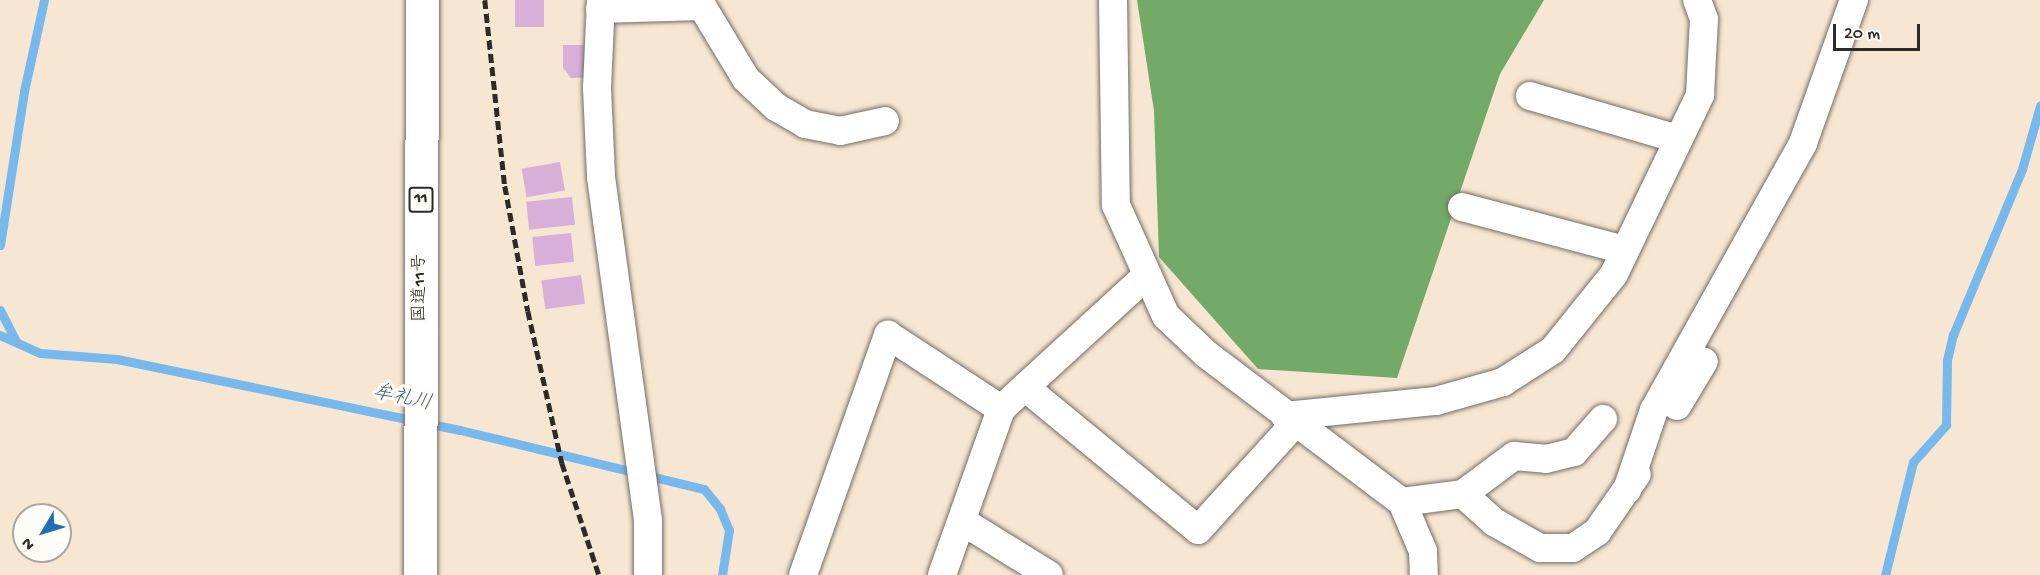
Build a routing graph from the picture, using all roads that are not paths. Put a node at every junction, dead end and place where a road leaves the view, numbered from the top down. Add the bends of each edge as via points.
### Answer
1 (422, 0) edge
2 (1113, 0) edge
3 (1697, 0) edge
4 (1854, 0) edge
5 (600, 4) edge
6 (1530, 96) dead end
7 (885, 121) dead end
8 (1678, 139) junction
9 (1462, 207) dead end
10 (1625, 250) junction
11 (1147, 275) junction
12 (1704, 361) dead end
13 (1026, 388) junction
14 (1001, 409) junction
15 (1603, 419) dead end
16 (1289, 420) junction
17 (1627, 490) junction
18 (1463, 494) junction
19 (1402, 502) junction
20 (962, 521) junction
21 (420, 575) edge
22 (648, 575) edge
23 (803, 575) edge
24 (942, 575) edge
25 (1049, 575) edge
26 (1424, 575) edge

1 - 21 highway, 国道11号 / 11
2 - 11 street via 1116,205
3 - 8 street via 1704,19 1700,95
4 - 17 street via 1803,143 1654,410
5 - 7 street via 702,6 746,79 776,107 805,124 840,131
5 - 22 street via 597,88 601,177 642,471
6 - 8 street
8 - 10 street
9 - 10 street
10 - 16 street via 1614,274 1553,350 1503,382 1436,401
11 - 13 street
11 - 16 street via 1167,316 1206,354
12 - 17 street
13 - 14 street
13 - 16 street via 1198,531
14 - 20 street
14 - 23 street via 888,335
15 - 18 street via 1574,452 1546,459 1514,456
16 - 19 street
17 - 18 street via 1597,532 1574,548 1540,548 1494,522
18 - 19 street
19 - 26 street via 1423,550
20 - 24 street
20 - 25 street

